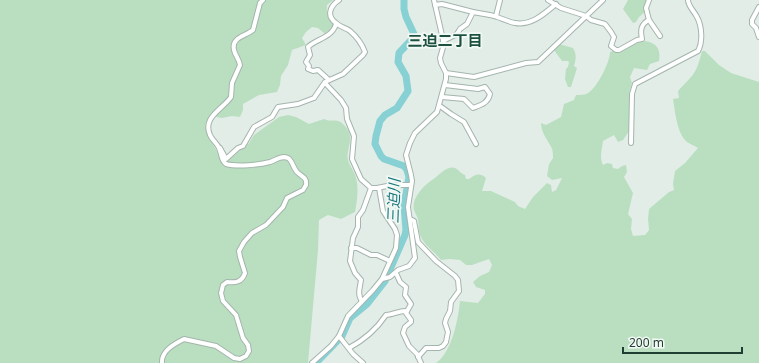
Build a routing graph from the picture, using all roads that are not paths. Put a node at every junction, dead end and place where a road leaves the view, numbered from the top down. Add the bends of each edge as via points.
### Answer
1 (264, 0) edge
2 (339, 0) edge
3 (500, 0) edge
4 (548, 0) edge
5 (603, 0) edge
6 (648, 0) edge
7 (688, 0) edge
8 (434, 2) edge
9 (556, 4) junction
10 (759, 7) edge
11 (473, 12) junction
12 (496, 16) junction
13 (586, 16) junction
14 (649, 20) junction
15 (336, 24) junction
16 (660, 36) dead end
17 (759, 37) edge
18 (443, 41) junction
19 (446, 73) junction
20 (329, 80) junction
21 (324, 83) junction
22 (445, 85) junction
23 (442, 97) junction
24 (440, 106) junction
25 (631, 143) dead end
26 (476, 144) dead end
27 (219, 148) junction
28 (409, 185) junction
29 (371, 188) junction
30 (379, 188) junction
31 (410, 218) junction
32 (351, 248) junction
33 (390, 261) junction
34 (396, 273) junction
35 (386, 278) junction
36 (362, 301) junction
37 (407, 311) junction
38 (340, 337) junction
39 (349, 348) junction
40 (418, 357) junction
41 (162, 363) edge
42 (312, 363) edge
43 (363, 363) edge
44 (421, 363) edge

1 - 27 street via 260,3 253,30 235,42 233,49 240,65 232,83 231,97 209,122 208,130
2 - 15 street via 329,13
3 - 12 street
4 - 9 street
5 - 13 street
6 - 14 street via 646,8
7 - 25 street via 700,24 700,47 698,51 635,84 632,94
8 - 11 street
8 - 18 street
9 - 12 street via 536,19 523,23 513,23
9 - 13 street via 573,13
10 - 17 street via 752,20
11 - 12 street
11 - 18 street via 467,24 457,34
13 - 14 street via 608,26 614,37 611,46 616,50 642,39 641,28
13 - 19 street via 538,62 474,77
14 - 16 street
15 - 20 street via 323,39 308,47 310,55 306,62 308,69 318,70
15 - 20 street via 355,35 365,52 343,74
18 - 19 street via 441,60
19 - 22 street
20 - 21 street
21 - 27 street via 318,94 309,101 277,108 272,118 254,127 243,146 226,159
21 - 29 street via 346,108 347,119 354,136 352,159 360,179
22 - 23 street
22 - 23 street via 478,89 486,87 490,94 483,104 473,108 464,100
23 - 24 street
24 - 26 street via 464,122
24 - 28 street via 415,133 409,145 406,159 411,175
27 - 41 street via 222,160 229,165 288,158 292,161 294,169 306,180 306,185 303,190 287,198 283,207 266,225 252,233 244,242 239,251 245,273 243,279 223,285 223,301 236,315 243,338 248,345 249,351 246,356 234,358 216,346 184,339 165,351
28 - 30 street
28 - 31 street
29 - 30 street
29 - 32 street via 358,217 358,230
30 - 33 street via 383,211 397,235 396,248
31 - 34 street via 415,258 409,266
31 - 40 street via 414,221 418,242 455,276 459,286 459,292 451,302 445,323 448,332 446,342 439,348 426,348
32 - 33 street
32 - 36 street via 350,262 361,280 359,292
33 - 35 street
34 - 35 street
34 - 37 street via 406,287 405,295 411,304
35 - 36 street
36 - 38 street via 348,316
37 - 39 street via 386,315 370,334
37 - 40 street via 406,315 411,322 403,333
38 - 39 street
38 - 42 street
39 - 43 street
40 - 44 street

